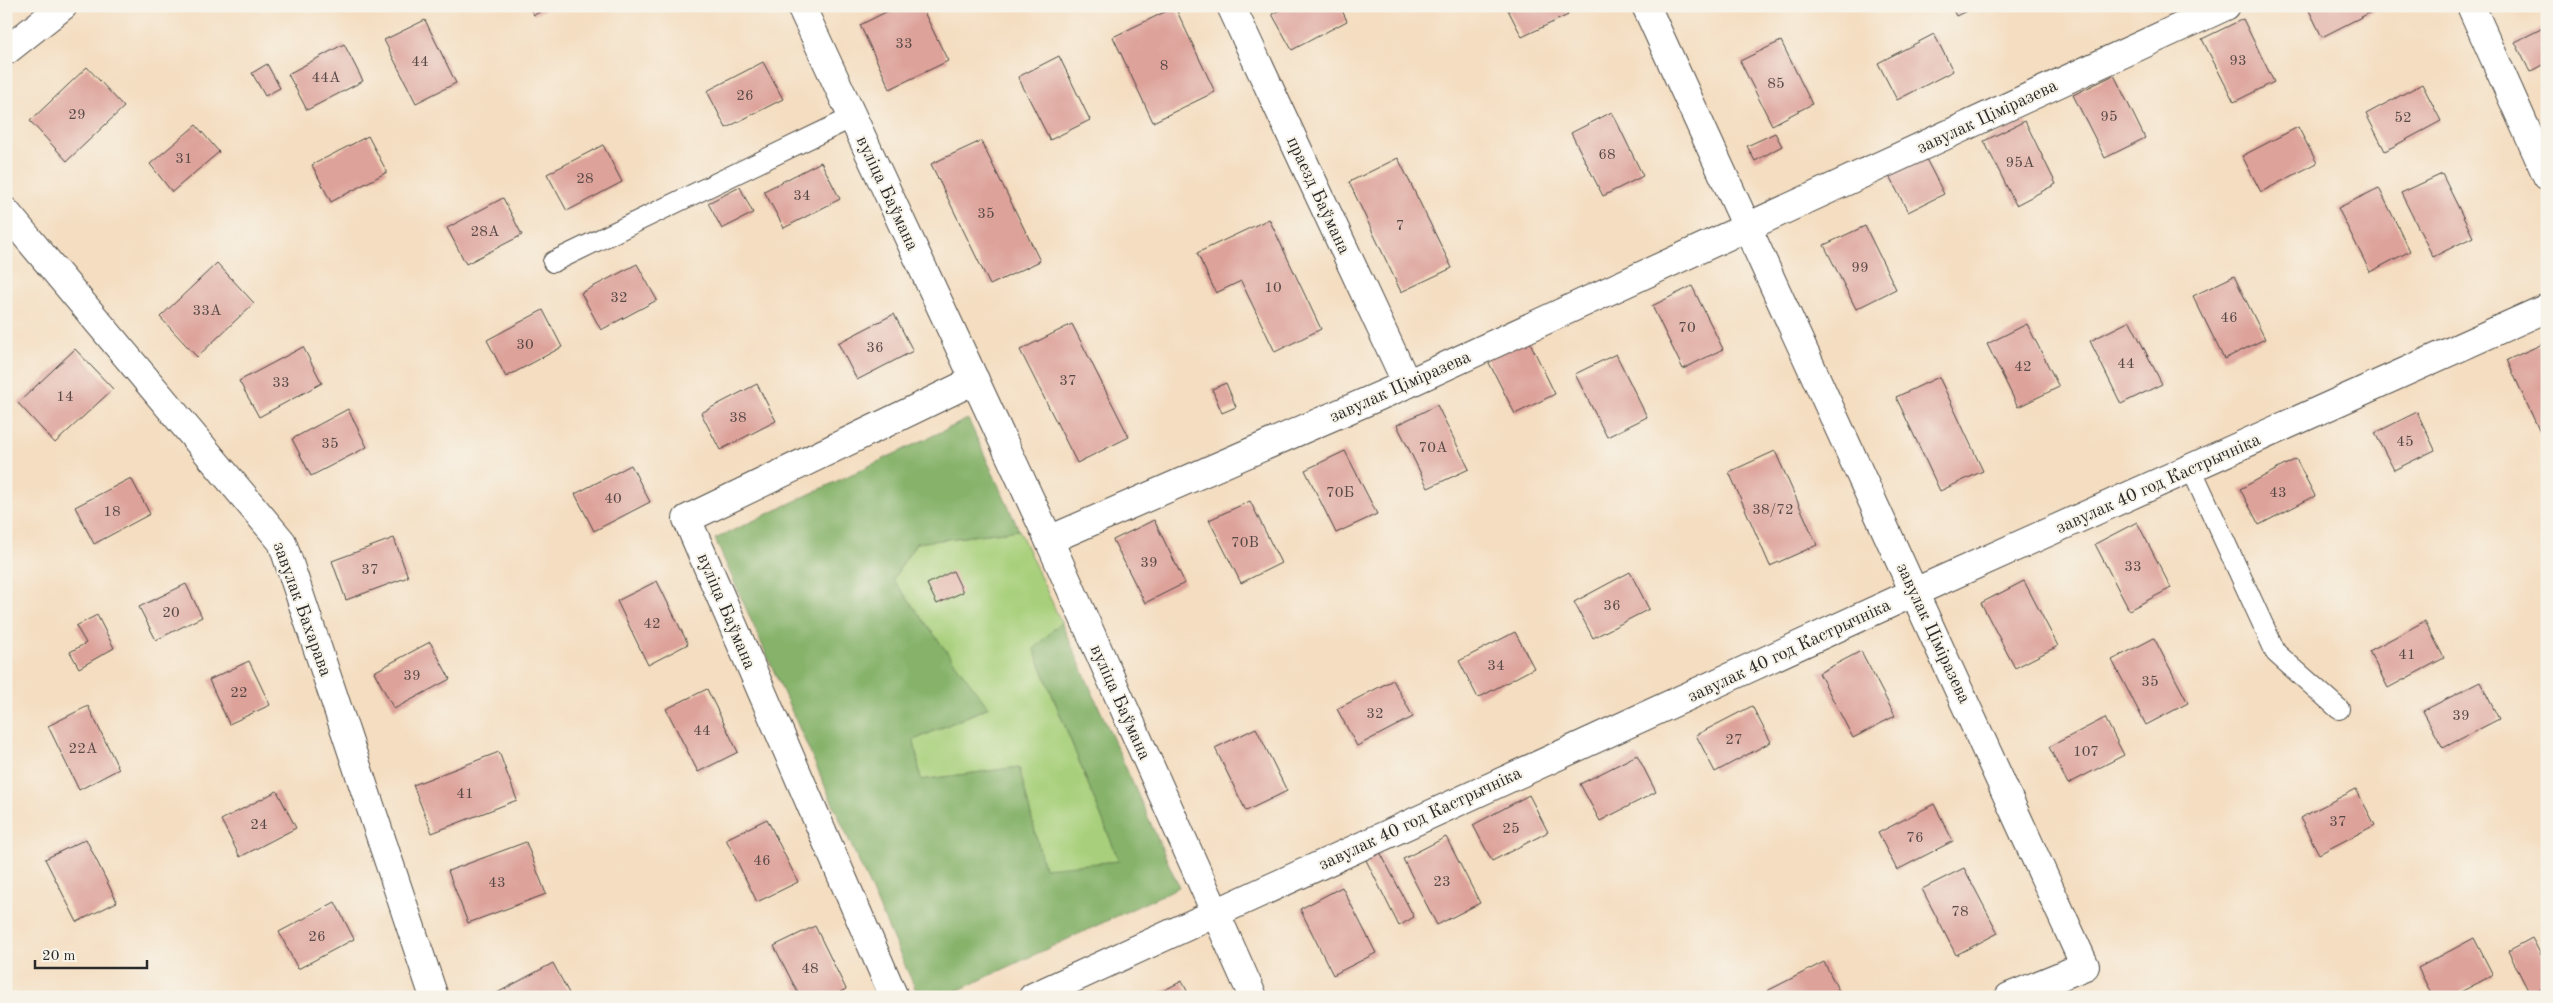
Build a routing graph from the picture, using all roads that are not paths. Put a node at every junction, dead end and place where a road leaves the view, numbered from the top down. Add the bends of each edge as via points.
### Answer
1 (63, 6) edge
2 (801, 6) edge
3 (1232, 6) edge
4 (1646, 6) edge
5 (2226, 6) edge
6 (2471, 6) edge
7 (6, 51) edge
8 (853, 118) junction
9 (2547, 176) edge
10 (6, 212) edge
11 (1748, 226) junction
12 (553, 262) dead end
13 (2547, 308) edge
14 (975, 380) junction
15 (1407, 384) junction
16 (2190, 468) junction
17 (1049, 540) junction
18 (1915, 592) junction
19 (2339, 710) dead end
20 (1216, 912) junction
21 (434, 997) edge
22 (894, 997) edge
23 (1033, 997) edge
24 (1253, 997) edge
25 (2009, 997) edge

1 - 7 street
2 - 8 street, вуліца Баўмана
3 - 15 street, праезд Баўмана
4 - 11 street, завулак Ціміразева
5 - 11 street, завулак Ціміразева
6 - 9 street
8 - 12 lane
8 - 14 street, вуліца Баўмана
10 - 21 street, завулак Бахарава via 282,542
11 - 15 street, завулак Ціміразева
11 - 18 street, завулак Ціміразева
13 - 16 street, завулак 40 год Кастрычніка
14 - 17 street, вуліца Баўмана
14 - 22 street, вуліца Баўмана via 687,519
15 - 17 street, завулак Ціміразева
16 - 18 street, завулак 40 год Кастрычніка
16 - 19 lane via 2276,653
17 - 20 street, вуліца Баўмана
18 - 20 street, завулак 40 год Кастрычніка
18 - 25 street, завулак Ціміразева via 2086,966
20 - 23 street, завулак 40 год Кастрычніка
20 - 24 street, вуліца Баўмана

